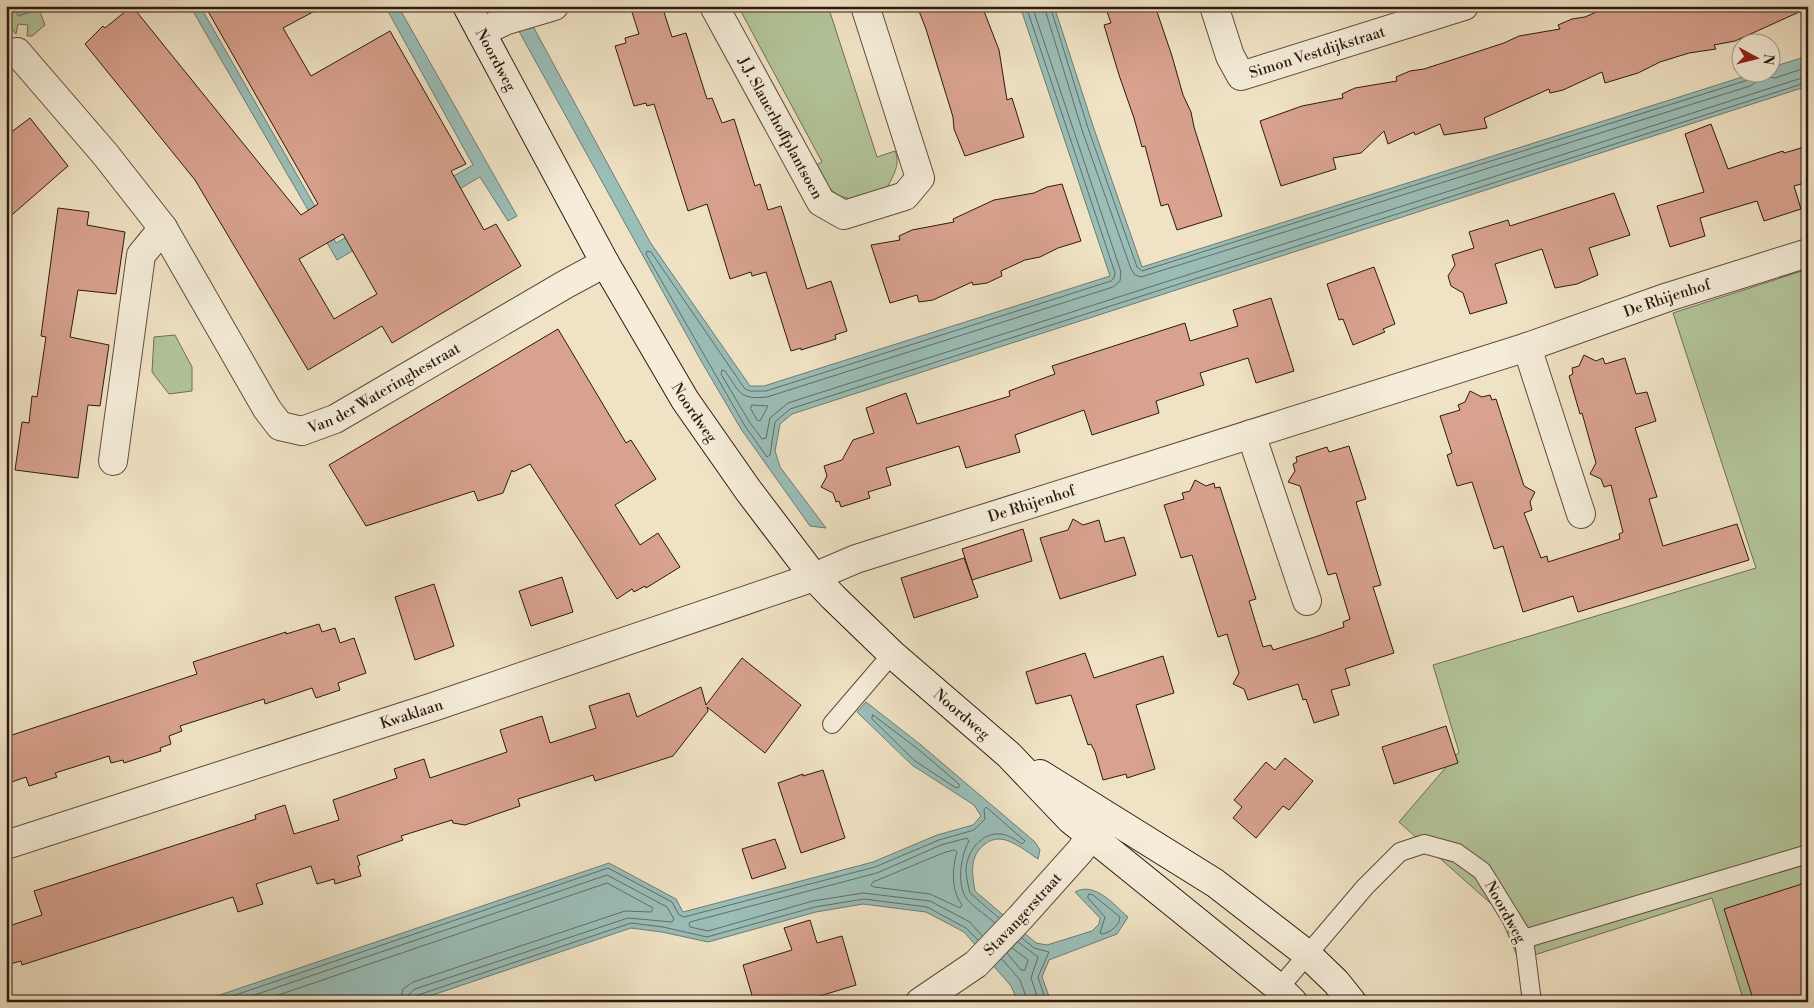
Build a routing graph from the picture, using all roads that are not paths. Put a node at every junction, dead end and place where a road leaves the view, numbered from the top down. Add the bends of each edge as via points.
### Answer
1 (467, 6) edge
2 (714, 6) edge
3 (865, 6) edge
4 (1214, 6) edge
5 (1464, 6) edge
6 (544, 9) edge
7 (481, 32) junction
8 (17, 52) dead end
9 (162, 228) junction
10 (1808, 253) edge
11 (605, 263) junction
12 (1528, 347) junction
13 (1251, 434) junction
14 (113, 461) dead end
15 (1581, 514) dead end
16 (814, 577) junction
17 (1307, 601) dead end
18 (892, 654) junction
19 (832, 724) dead end
20 (1009, 755) junction
21 (1090, 804) junction
22 (1091, 836) junction
23 (6, 845) edge
24 (1808, 854) edge
25 (1524, 940) junction
26 (1308, 954) junction
27 (1286, 995) edge
28 (920, 1002) edge
29 (1352, 1002) edge
30 (1532, 1002) edge

1 - 7 street, Noordweg
2 - 3 street, J.J. Slauerhoffplantsoen via 821,202 844,215 905,196 920,178
4 - 5 street, Simon Vestdijkstraat via 1230,56 1241,76
6 - 7 street
7 - 11 street, Noordweg
8 - 9 street, Van der Wateringhestraat via 105,154
9 - 11 street, Van der Wateringhestraat via 267,409 280,426 302,431 335,419
9 - 14 street via 141,255
10 - 12 street, De Rhijenhof via 1668,297
11 - 16 street, Noordweg via 685,400
12 - 13 street, De Rhijenhof
12 - 15 street
13 - 16 street, De Rhijenhof via 856,559
13 - 17 street
16 - 18 street, Noordweg
16 - 23 street, Kwaklaan via 433,707
18 - 19 lane
18 - 20 street, Noordweg
20 - 21 street, Noordweg
20 - 22 street, Noordweg via 1070,819
21 - 22 street
21 - 26 street, Noordweg via 1215,883
22 - 27 street, Noordweg
22 - 28 street, Stavangerstraat via 976,964
24 - 25 lane
25 - 26 lane, Noordweg via 1482,871 1457,853 1424,844 1400,852 1365,887
25 - 30 lane, Noordweg
26 - 27 lane, Noordweg
26 - 29 street, Noordweg

